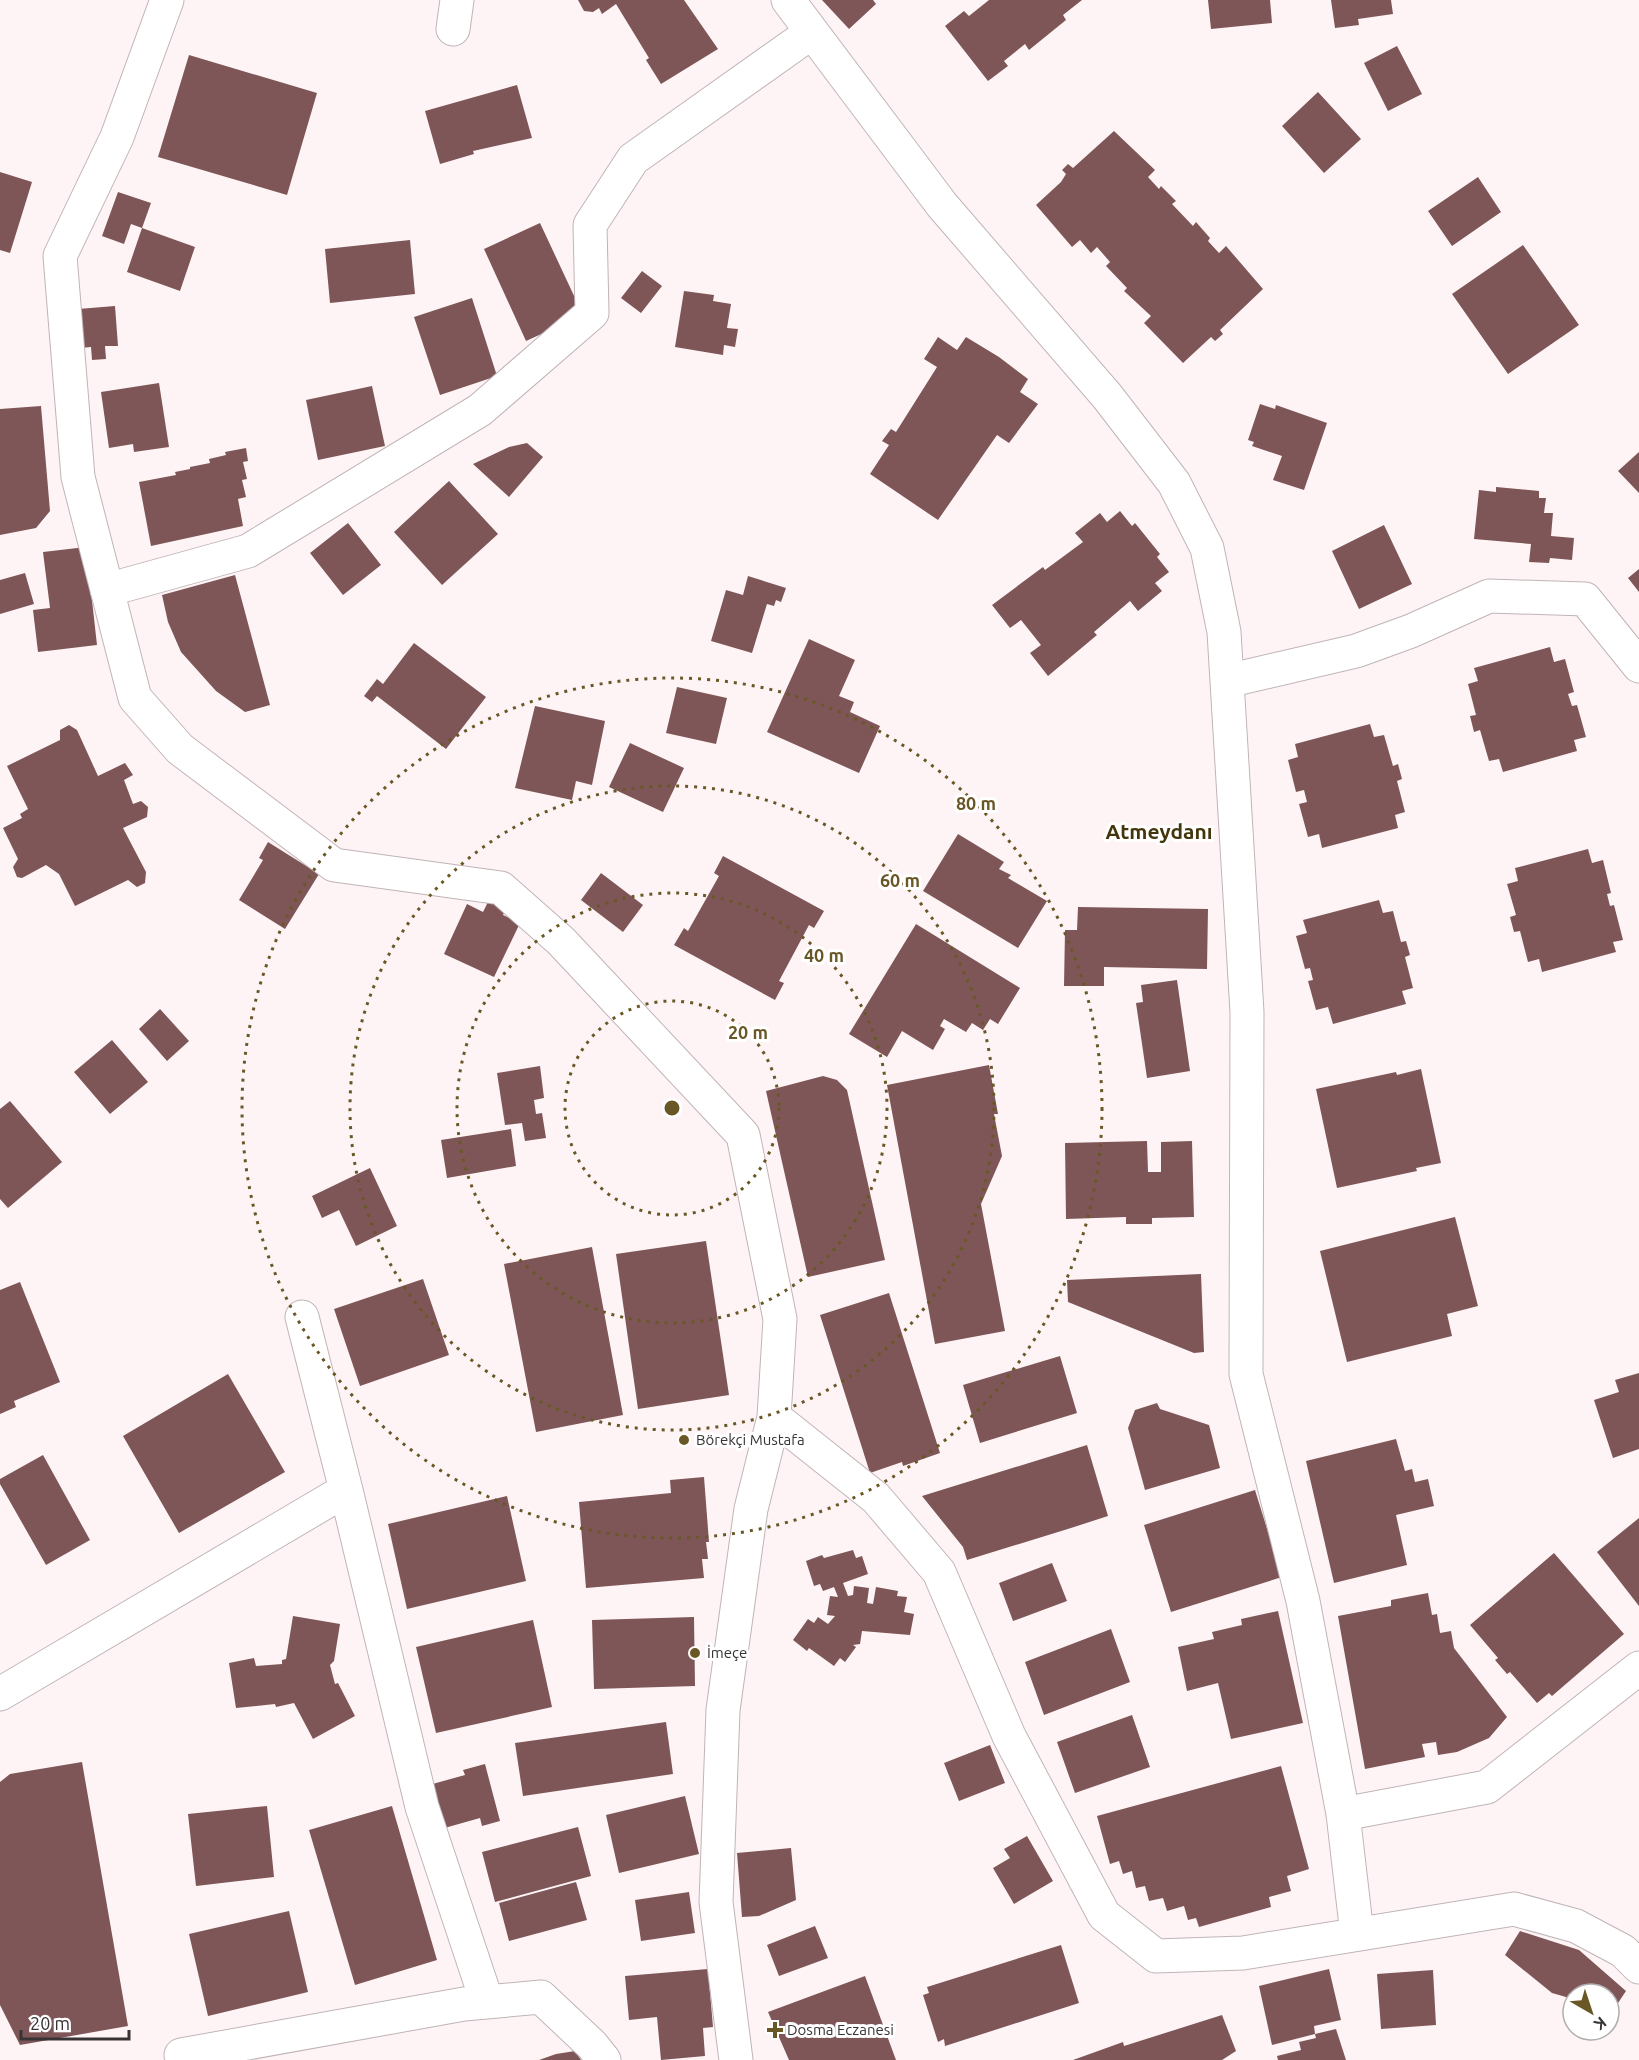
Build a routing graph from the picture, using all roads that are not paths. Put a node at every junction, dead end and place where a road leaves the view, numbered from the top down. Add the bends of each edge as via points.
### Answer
1 (167, 0) edge
2 (788, 0) edge
3 (812, 32) junction
4 (107, 590) junction
5 (1639, 666) edge
6 (1227, 681) junction
7 (302, 1317) dead end
8 (774, 1417) junction
9 (346, 1490) junction
10 (1639, 1668) edge
11 (0, 1694) edge
12 (1343, 1814) junction
13 (1357, 1934) junction
14 (1639, 1967) edge
15 (487, 2002) junction
16 (181, 2055) dead end
17 (604, 2060) edge
18 (736, 2060) edge

1 - 4 street via 117,137 60,256 78,477
2 - 3 street
3 - 4 street via 633,159 590,225 592,313 480,410 248,551
3 - 6 street via 942,205 1107,396 1174,483 1207,548 1224,632
4 - 8 street via 135,698 180,749 334,865 501,888 561,941 743,1135 780,1318
5 - 6 street via 1585,599 1489,596 1356,651
6 - 12 street via 1247,1012 1246,1374 1303,1601
7 - 9 street
8 - 13 street via 876,1498 939,1572 1009,1736 1104,1915 1156,1956 1243,1953
8 - 18 street via 751,1509 723,1710 716,1902
9 - 11 street
9 - 15 street via 422,1807
10 - 12 street via 1487,1787
12 - 13 street
13 - 14 street via 1514,1909 1576,1926 1623,1951
15 - 16 street
15 - 17 street via 541,1997

